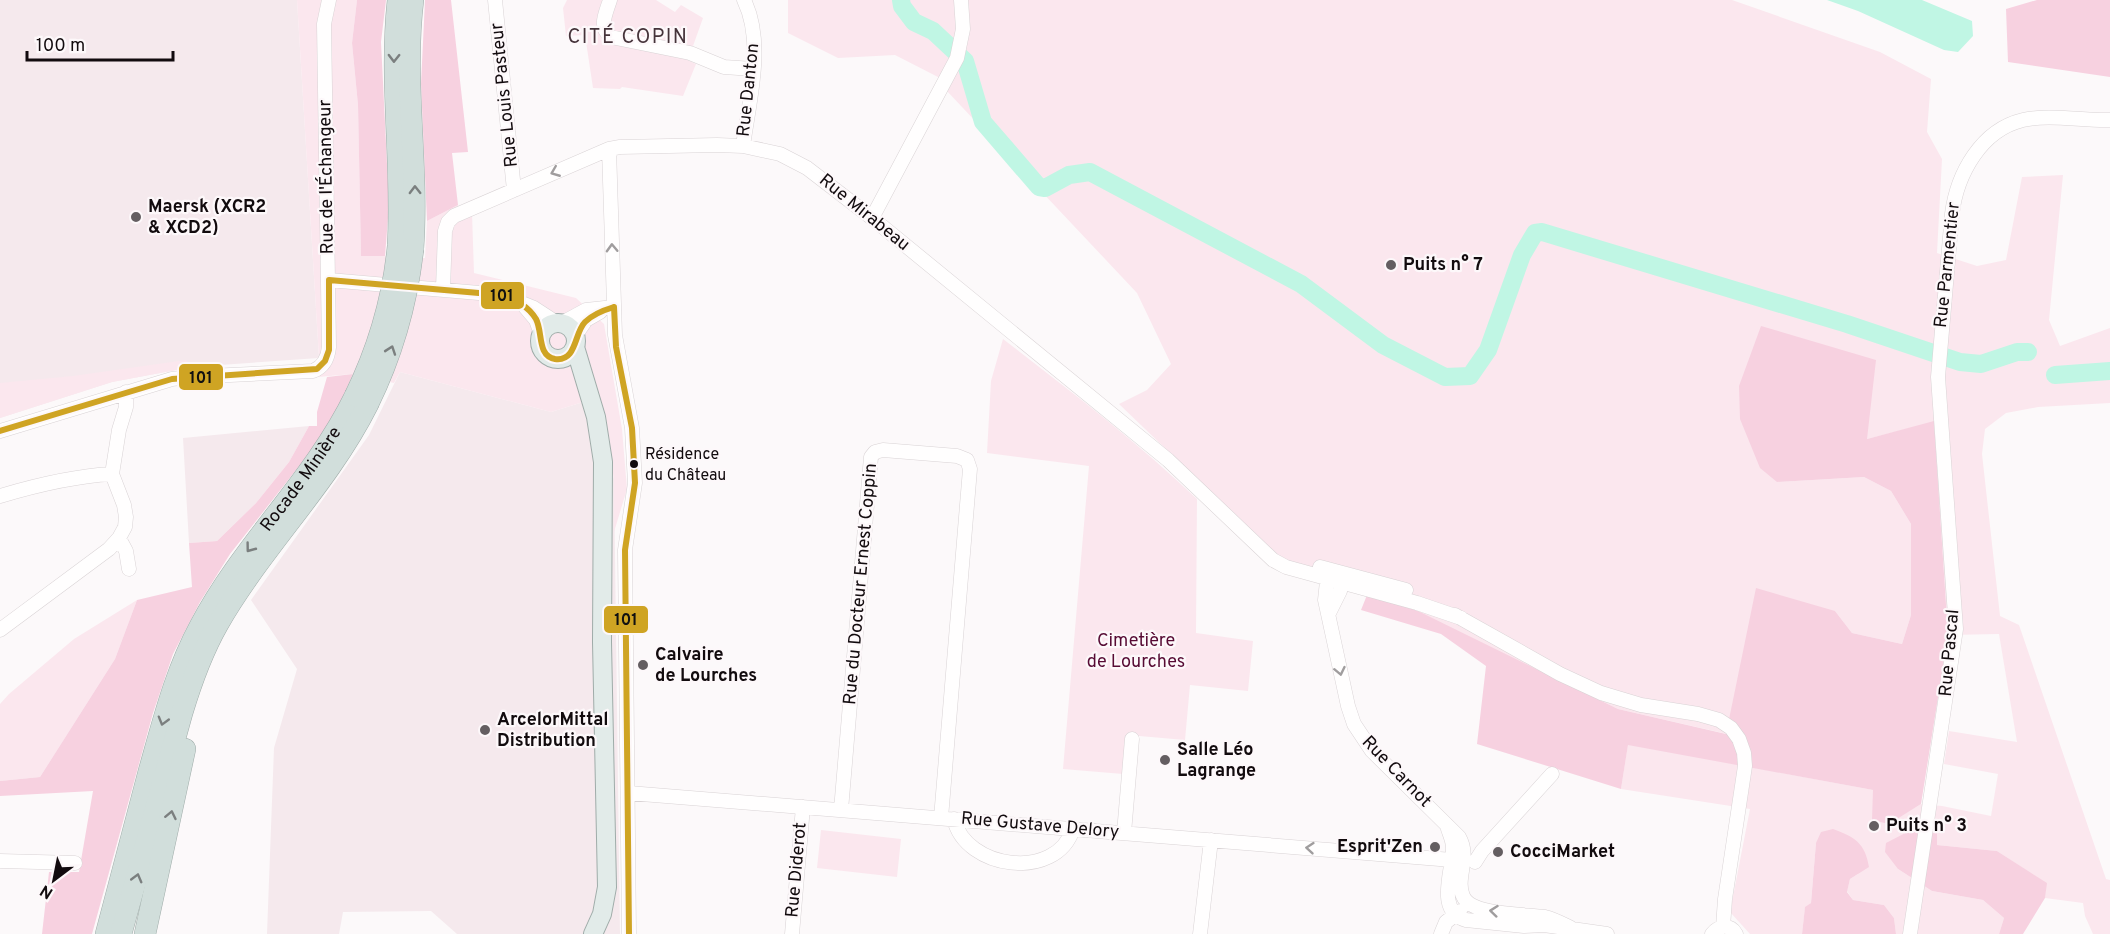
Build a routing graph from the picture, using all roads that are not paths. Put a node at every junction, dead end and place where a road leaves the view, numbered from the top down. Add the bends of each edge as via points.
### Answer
1 (319, 0) edge
2 (329, 0) edge
3 (398, 0) edge
4 (413, 0) edge
5 (495, 0) edge
6 (610, 0) edge
7 (744, 0) edge
8 (961, 0) edge
9 (324, 24) junction
10 (753, 69) junction
11 (2110, 120) edge
12 (743, 146) junction
13 (609, 150) junction
14 (514, 190) junction
15 (872, 218) junction
16 (405, 247) junction
17 (329, 280) junction
18 (443, 289) junction
19 (514, 299) junction
20 (614, 307) junction
21 (559, 323) junction
22 (542, 334) junction
23 (575, 341) junction
24 (557, 359) junction
25 (1938, 369) joint
26 (126, 392) junction
27 (590, 395) junction
28 (361, 400) junction
29 (0, 431) edge
30 (112, 474) junction
31 (0, 496) edge
32 (119, 538) junction
33 (129, 569) dead end
34 (1328, 574) junction
35 (1343, 578) junction
36 (246, 580) junction
37 (1329, 613) junction
38 (0, 630) edge
39 (1132, 739) dead end
40 (1552, 774) dead end
41 (629, 793) junction
42 (803, 807) junction
43 (841, 810) junction
44 (947, 819) junction
45 (1073, 829) junction
46 (1124, 833) junction
47 (1211, 840) junction
48 (0, 861) edge
49 (1464, 861) junction
50 (75, 863) dead end
51 (1469, 904) junction
52 (1454, 915) junction
53 (1524, 925) edge
54 (1718, 930) edge
55 (106, 934) edge
56 (122, 934) edge
57 (145, 934) edge
58 (593, 934) edge
59 (632, 934) edge
60 (792, 934) edge
61 (1200, 934) edge
62 (1441, 934) edge
63 (1607, 934) edge
64 (1736, 934) edge
65 (1910, 934) edge

1 - 9 street, Rue de l'Échangeur
2 - 9 street, Rue de l'Échangeur
3 -> 16 highway, Rocade Minière via 394,61
16 -> 4 highway, Rocade Minière via 415,190 410,59
5 - 14 street, Rue Louis Pasteur
6 - 10 street via 603,23 611,37 690,53 724,67
7 - 10 street, Rue Danton via 755,37
8 - 15 street via 961,44 954,65
9 - 17 street, Rue de l'Échangeur
10 - 12 street, Rue Danton
11 - 25 street, Rue Parmentier via 2022,120 2002,128 1973,157 1958,182 1953,206
12 - 13 street, Rue Mirabeau
12 - 15 street, Rue Mirabeau via 794,161
13 -> 14 street, Rue Mirabeau
20 -> 13 street
14 - 18 street, Rue Mirabeau via 458,213 448,222
15 - 34 street, Rue Mirabeau via 1168,460 1261,548
16 - 28 highway, Rocade Minière, bridge via 404,305 393,342
17 - 18 street
17 - 26 street, Rue de l'Échangeur via 328,356 313,371 180,378
18 - 19 street
19 - 21 street
19 - 22 street via 531,314
20 - 21 street via 586,310
20 - 23 street via 589,317
20 - 41 street via 616,347 633,436 634,496 625,550
21 - 22 main road via 549,325
21 - 23 main road via 572,329
22 - 24 main road via 542,350
23 - 24 main road via 568,356
23 - 27 main road
24 - 27 main road via 575,374
25 - 65 street, Rue Pascal via 1956,629
26 - 29 street
26 - 30 street
27 - 58 main road via 603,462 607,864 606,895
28 - 36 highway, Rocade Minière via 351,435
28 -> 55 highway, Rocade Minière via 220,590 199,627 165,714
30 - 31 street via 57,480
30 - 32 street via 126,517
32 - 33 street
32 - 38 street
34 - 35 street, Rue Mirabeau
34 - 37 street, Rue Carnot via 1325,600
35 - 37 street
35 - 54 street, Rue Mirabeau via 1461,618 1601,693 1713,718 1736,733 1745,766
56 -> 36 highway, Rocade Minière via 194,678 217,626
57 -> 36 highway via 197,696
37 -> 49 street, Rue Carnot via 1348,706 1357,730 1377,756 1445,822
39 - 46 street
40 - 49 street via 1482,851
41 - 42 street, Rue Gustave Delory
41 - 59 street
42 - 43 street, Rue Gustave Delory
42 - 60 street, Rue Diderot
43 - 44 street, Rue Gustave Delory
43 - 44 street, Rue du Docteur Ernest Coppin via 870,461 875,452 883,450 936,454 964,458 970,469
44 - 45 street, Rue Gustave Delory
44 - 45 street via 977,850 1012,862 1050,857
45 - 46 street, Rue Gustave Delory
46 - 47 street, Rue Gustave Delory
49 -> 47 street, Rue Gustave Delory
47 - 61 street
48 - 50 street
49 - 51 street, Rue Carnot via 1462,893
49 - 52 street, Rue Carnot via 1448,901
51 - 52 street
53 -> 51 street
52 - 53 street via 1466,921
52 - 62 street
53 - 63 street
54 - 64 street via 1732,929

